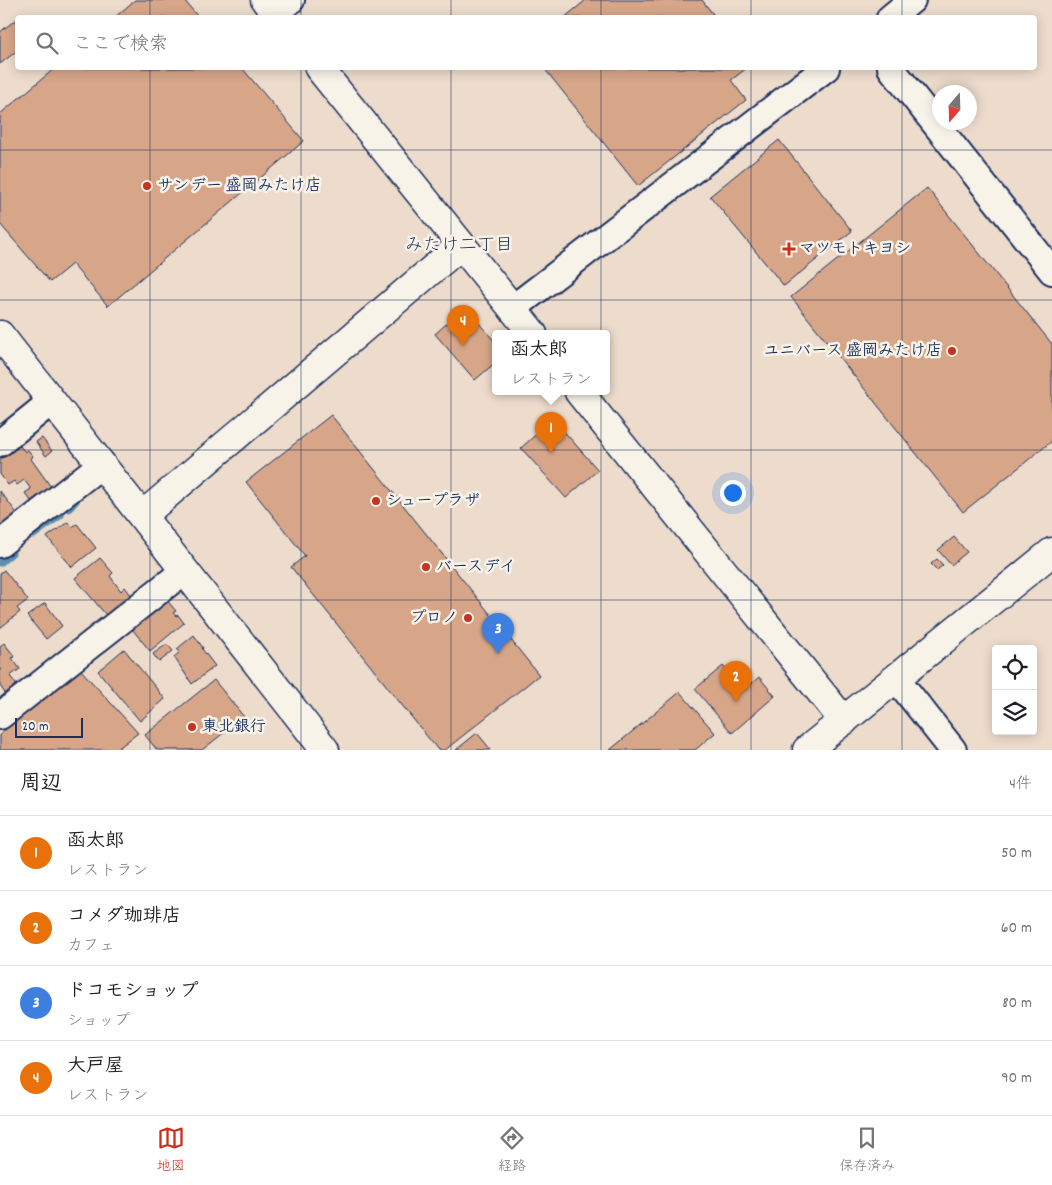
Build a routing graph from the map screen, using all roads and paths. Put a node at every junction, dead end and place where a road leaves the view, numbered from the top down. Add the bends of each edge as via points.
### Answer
1 (912, 0) edge
2 (894, 15) edge
3 (321, 70) edge
4 (823, 70) edge
5 (892, 70) edge
6 (461, 245) junction
7 (1052, 271) edge
8 (512, 309) junction
9 (530, 330) edge
10 (0, 335) edge
11 (581, 395) edge
12 (52, 402) junction
13 (0, 443) edge
14 (102, 464) junction
15 (143, 515) junction
16 (0, 544) edge
17 (1052, 552) edge
18 (184, 571) junction
19 (896, 678) junction
20 (0, 716) edge
21 (844, 721) junction
22 (325, 750) edge
23 (807, 750) edge
24 (953, 750) edge

1 - 2 street
3 - 6 street
4 - 8 street
5 - 7 street
6 - 8 street
6 - 15 street
8 - 9 street
10 - 12 street
11 - 21 street
12 - 13 street
12 - 14 street
14 - 15 street
14 - 16 street
15 - 18 street
17 - 19 street
18 - 20 street
18 - 22 street
19 - 21 street
19 - 24 street
21 - 23 street

